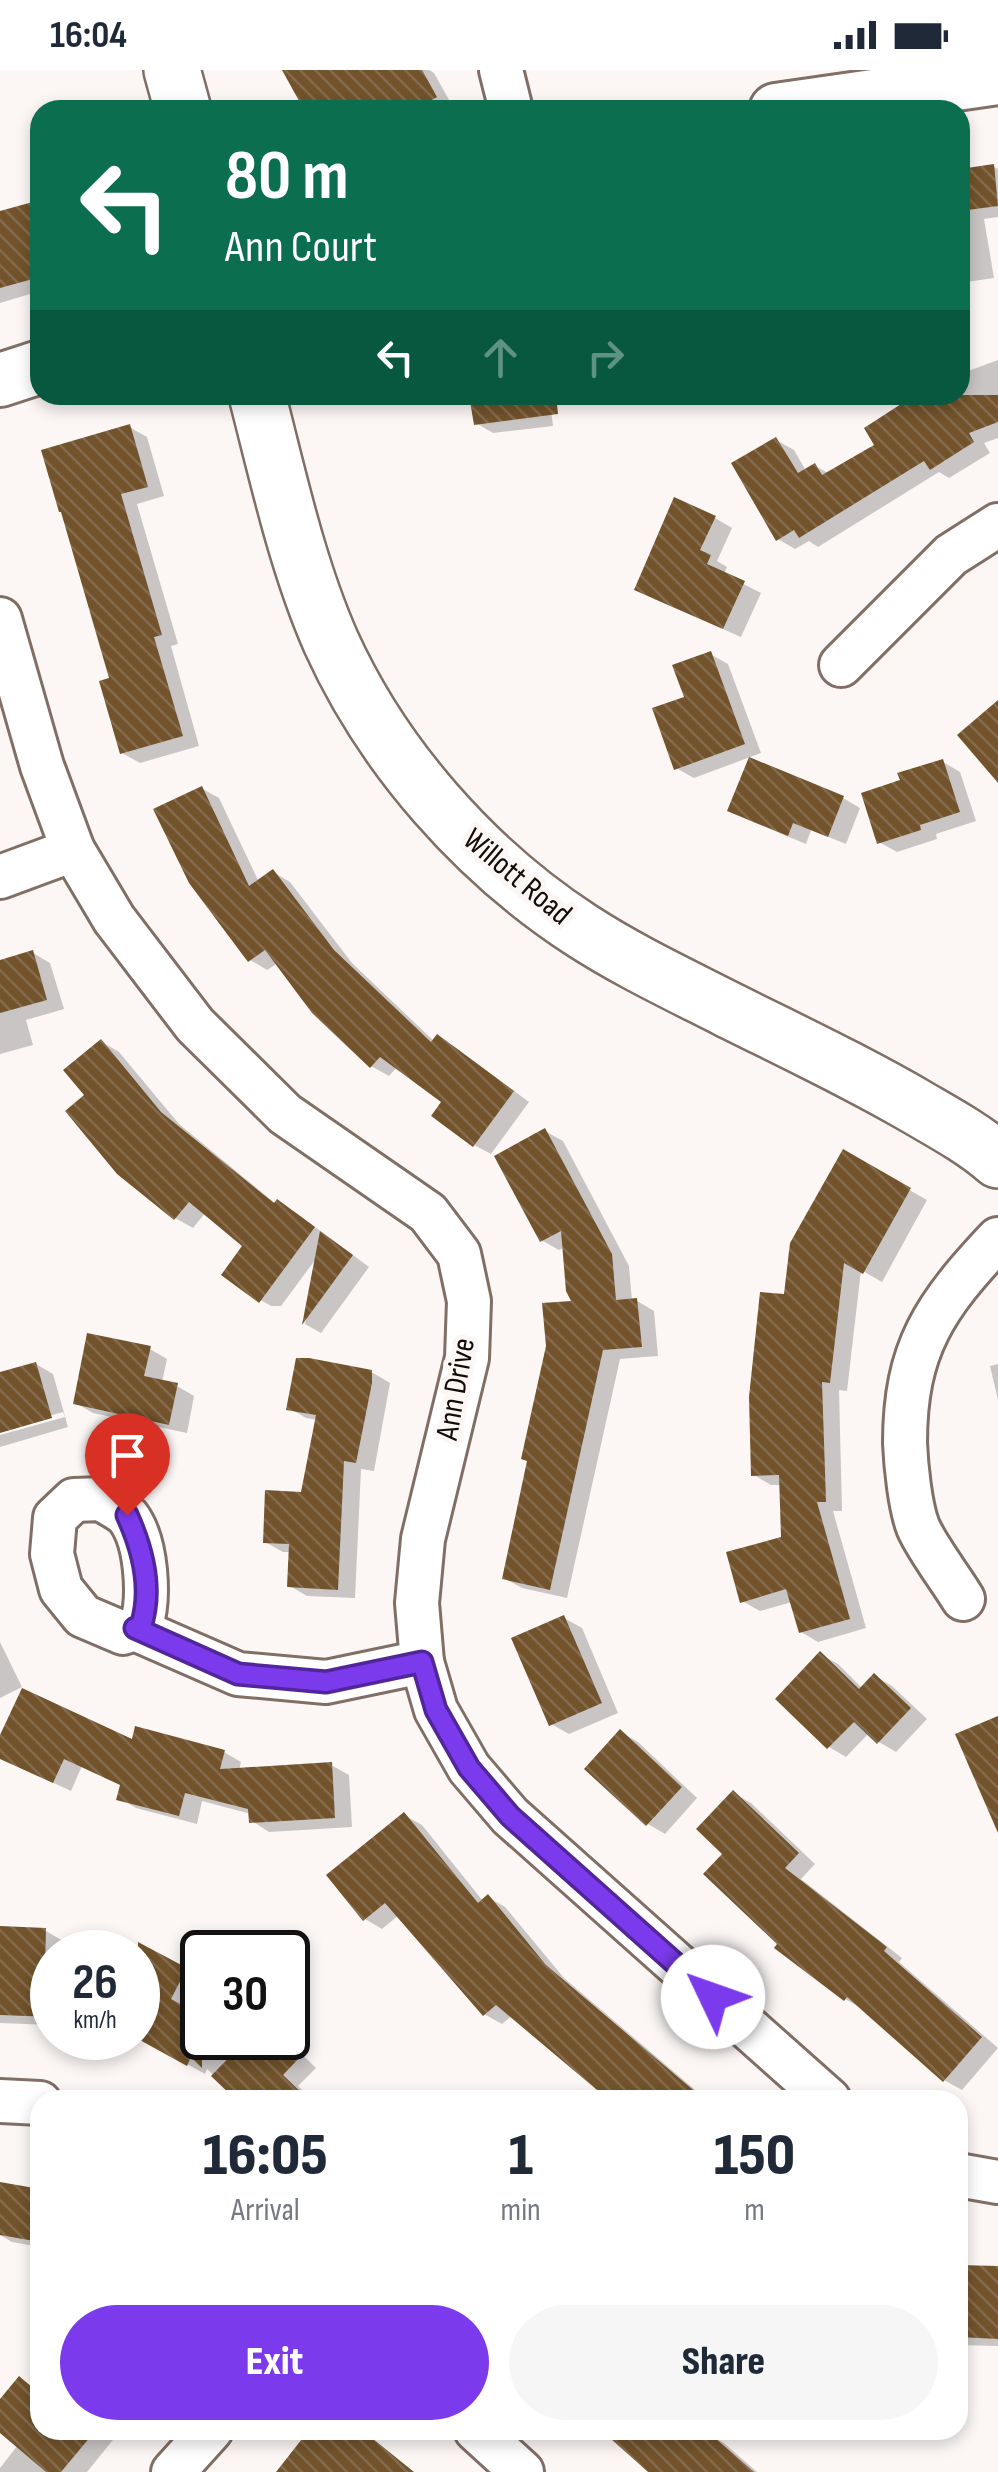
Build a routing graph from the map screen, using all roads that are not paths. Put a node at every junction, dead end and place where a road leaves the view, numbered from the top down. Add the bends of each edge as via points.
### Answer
1 (172, 70) edge
2 (500, 70) edge
3 (998, 78) edge
4 (180, 100) edge
5 (508, 100) edge
6 (845, 100) edge
7 (30, 370) edge
8 (0, 380) edge
9 (261, 405) edge
10 (998, 526) edge
11 (0, 619) edge
12 (842, 665) dead end
13 (73, 850) junction
14 (0, 877) edge
15 (998, 1160) edge
16 (998, 1239) edge
17 (963, 1600) dead end
18 (135, 1628) dead end
19 (422, 1662) junction
20 (818, 2090) edge
21 (0, 2102) edge
22 (30, 2103) edge
23 (968, 2177) edge
24 (998, 2182) edge
25 (201, 2440) edge
26 (487, 2440) edge
27 (173, 2472) edge
28 (522, 2472) edge

1 - 4 main road
2 - 5 street
3 - 6 street
7 - 8 street
9 - 15 main road, Willott Road via 331,642 390,745 458,828 537,899 624,956 898,1096
10 - 12 street via 951,556
11 - 13 street, Ann Drive
13 - 14 street
13 - 19 street, Ann Drive via 114,919 195,1024 286,1114 428,1213 459,1254 468,1302 467,1358 423,1540 417,1604
16 - 17 street via 932,1320 905,1406 906,1464 918,1527
18 - 19 street via 238,1674 326,1682
19 - 20 street, Ann Drive via 436,1710 469,1768 510,1816
21 - 22 street
23 - 24 street
25 - 27 street
26 - 28 street

